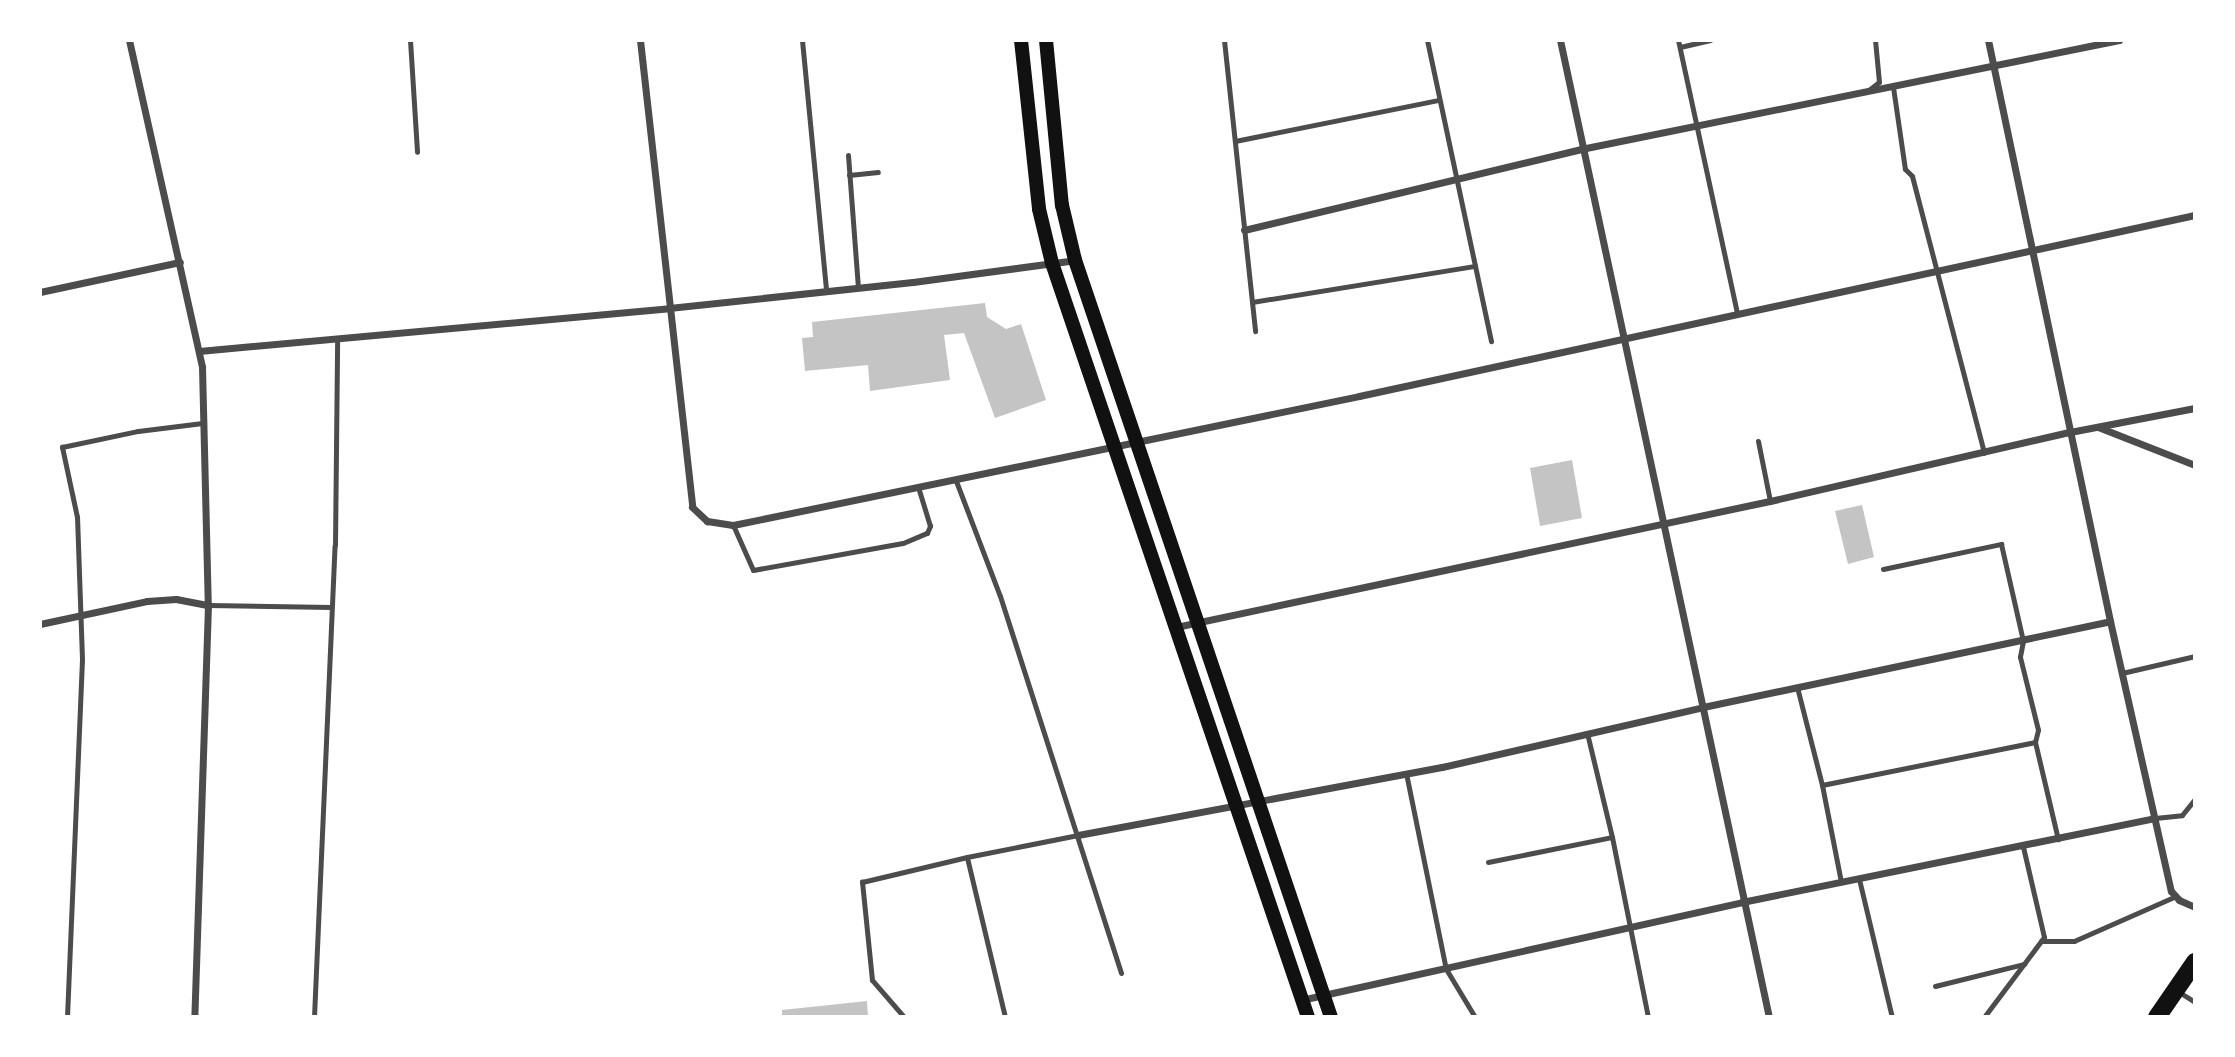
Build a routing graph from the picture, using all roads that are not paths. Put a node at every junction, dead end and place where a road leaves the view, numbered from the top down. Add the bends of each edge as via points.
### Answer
1 (129, 40) edge
2 (410, 40) edge
3 (640, 40) edge
4 (802, 40) edge
5 (1021, 40) edge
6 (1046, 40) edge
7 (1224, 40) edge
8 (1427, 40) edge
9 (1560, 40) edge
10 (1710, 40) edge
11 (1875, 40) edge
12 (1988, 40) edge
13 (2119, 40) edge
14 (2106, 42) edge
15 (1679, 43) edge
16 (1993, 66) junction
17 (1893, 87) junction
18 (1867, 91) junction
19 (1439, 100) junction
20 (1696, 124) junction
21 (1235, 141) junction
22 (1581, 149) junction
23 (417, 152) dead end
24 (848, 155) dead end
25 (878, 172) dead end
26 (849, 176) junction
27 (1456, 181) junction
28 (2195, 215) edge
29 (1244, 230) junction
30 (2033, 250) junction
31 (1074, 260) junction
32 (180, 262) junction
33 (1052, 263) junction
34 (1475, 266) junction
35 (1935, 271) junction
36 (858, 288) junction
37 (826, 291) junction
38 (40, 292) edge
39 (1252, 302) junction
40 (669, 308) junction
41 (1737, 312) junction
42 (1255, 331) dead end
43 (1625, 337) junction
44 (337, 339) junction
45 (1491, 341) dead end
46 (200, 351) junction
47 (2195, 408) edge
48 (203, 423) junction
49 (2098, 427) junction
50 (2070, 432) junction
51 (1137, 441) junction
52 (1758, 441) dead end
53 (1114, 447) junction
54 (1984, 453) junction
55 (2195, 465) edge
56 (956, 481) junction
57 (919, 489) junction
58 (1770, 501) junction
59 (1665, 523) junction
60 (733, 524) junction
61 (1883, 569) dead end
62 (208, 605) junction
63 (331, 607) junction
64 (79, 618) junction
65 (2110, 621) junction
66 (1198, 622) junction
67 (40, 624) edge
68 (1176, 627) junction
69 (2023, 640) junction
70 (2195, 656) edge
71 (2122, 673) junction
72 (1797, 687) junction
73 (1703, 707) junction
74 (1587, 733) junction
75 (2035, 742) junction
76 (1406, 774) junction
77 (1822, 785) junction
78 (2195, 799) edge
79 (1259, 802) junction
80 (1238, 807) junction
81 (2155, 818) junction
82 (1078, 835) junction
83 (1612, 837) junction
84 (2058, 839) junction
85 (2023, 847) junction
86 (967, 857) junction
87 (1488, 863) dead end
88 (1859, 879) junction
89 (1841, 882) junction
90 (2176, 896) junction
91 (1742, 902) junction
92 (2195, 907) edge
93 (1629, 929) junction
94 (2041, 941) junction
95 (2195, 962) edge
96 (2024, 964) junction
97 (1446, 969) junction
98 (1121, 973) dead end
99 (1935, 986) dead end
100 (2175, 990) junction
101 (1324, 995) junction
102 (1301, 1000) junction
103 (2195, 1002) edge
104 (67, 1017) edge
105 (194, 1017) edge
106 (314, 1017) edge
107 (904, 1017) edge
108 (1005, 1017) edge
109 (1308, 1017) edge
110 (1331, 1017) edge
111 (1475, 1017) edge
112 (1647, 1017) edge
113 (1769, 1017) edge
114 (1892, 1017) edge
115 (1984, 1017) edge
116 (2157, 1017) edge

1 - 32 street
2 - 23 lane
3 - 40 street
4 - 37 lane
5 - 33 main road via 1040,209
6 - 31 main road via 1062,205
7 - 21 lane
8 - 19 lane
9 - 22 street
10 - 15 lane
11 - 18 lane via 1879,82
12 - 16 street
13 - 14 street
14 - 16 street
15 - 20 lane
16 - 17 street
16 - 30 street
17 - 18 street
17 - 35 lane via 1905,169 1912,176
18 - 20 street
19 - 21 lane
19 - 27 lane
20 - 22 street
20 - 41 lane
21 - 29 lane
22 - 27 street
22 - 43 street
24 - 26 lane
25 - 26 lane
26 - 36 lane
27 - 29 street
27 - 34 lane
28 - 30 street
29 - 39 lane
30 - 35 street
30 - 50 street
31 - 33 street
31 - 51 main road
32 - 38 street
32 - 46 street
33 - 36 street
33 - 53 main road
34 - 39 lane
34 - 45 lane
35 - 41 street
35 - 54 lane
36 - 37 street
37 - 40 street
39 - 42 lane
40 - 44 street
40 - 60 street via 692,507 707,522
41 - 43 street
43 - 51 street
43 - 59 street
44 - 46 street
44 - 63 lane via 338,453
46 - 48 street
47 - 49 street
48 - 62 street
48 - 64 lane via 62,447 77,517
49 - 50 street
49 - 55 street
50 - 54 street
50 - 65 street
51 - 53 street
51 - 66 main road
52 - 58 lane
53 - 56 street
53 - 68 main road
54 - 58 street
56 - 57 street
56 - 82 lane via 1000,596
57 - 60 street
57 - 60 lane via 930,526 927,533 903,543 753,570
58 - 59 street
59 - 66 street
59 - 73 street
61 - 69 lane via 2001,544
62 - 63 lane
62 - 64 street via 147,601
62 - 105 street
63 - 106 lane
64 - 67 street
64 - 104 lane via 80,725
65 - 69 street
65 - 71 street
66 - 68 street
66 - 79 main road
68 - 80 main road
69 - 72 street
69 - 75 lane via 2020,657 2038,730
70 - 71 lane
71 - 81 street
72 - 73 street
72 - 77 lane
73 - 74 street
73 - 91 street
74 - 76 street
74 - 83 lane
75 - 77 lane
75 - 84 lane
76 - 79 street
76 - 97 lane
77 - 89 lane
78 - 81 lane via 2182,815
79 - 80 street
79 - 101 main road
80 - 82 street
80 - 102 main road
81 - 84 street
81 - 90 street via 2171,891
82 - 86 lane
82 - 98 lane
83 - 87 lane
83 - 93 lane
84 - 85 street
85 - 88 street
85 - 94 lane via 2044,937
86 - 107 lane via 862,883 872,980
86 - 108 lane
88 - 89 street
88 - 114 lane
89 - 91 street
90 - 92 street
90 - 94 lane via 2074,941
91 - 93 street
91 - 113 street
93 - 97 street
93 - 112 lane
94 - 96 lane
95 - 100 main road
96 - 99 lane
96 - 115 lane
97 - 101 street
97 - 111 lane
100 - 103 lane
100 - 116 main road
101 - 102 street
101 - 110 main road
102 - 109 main road

